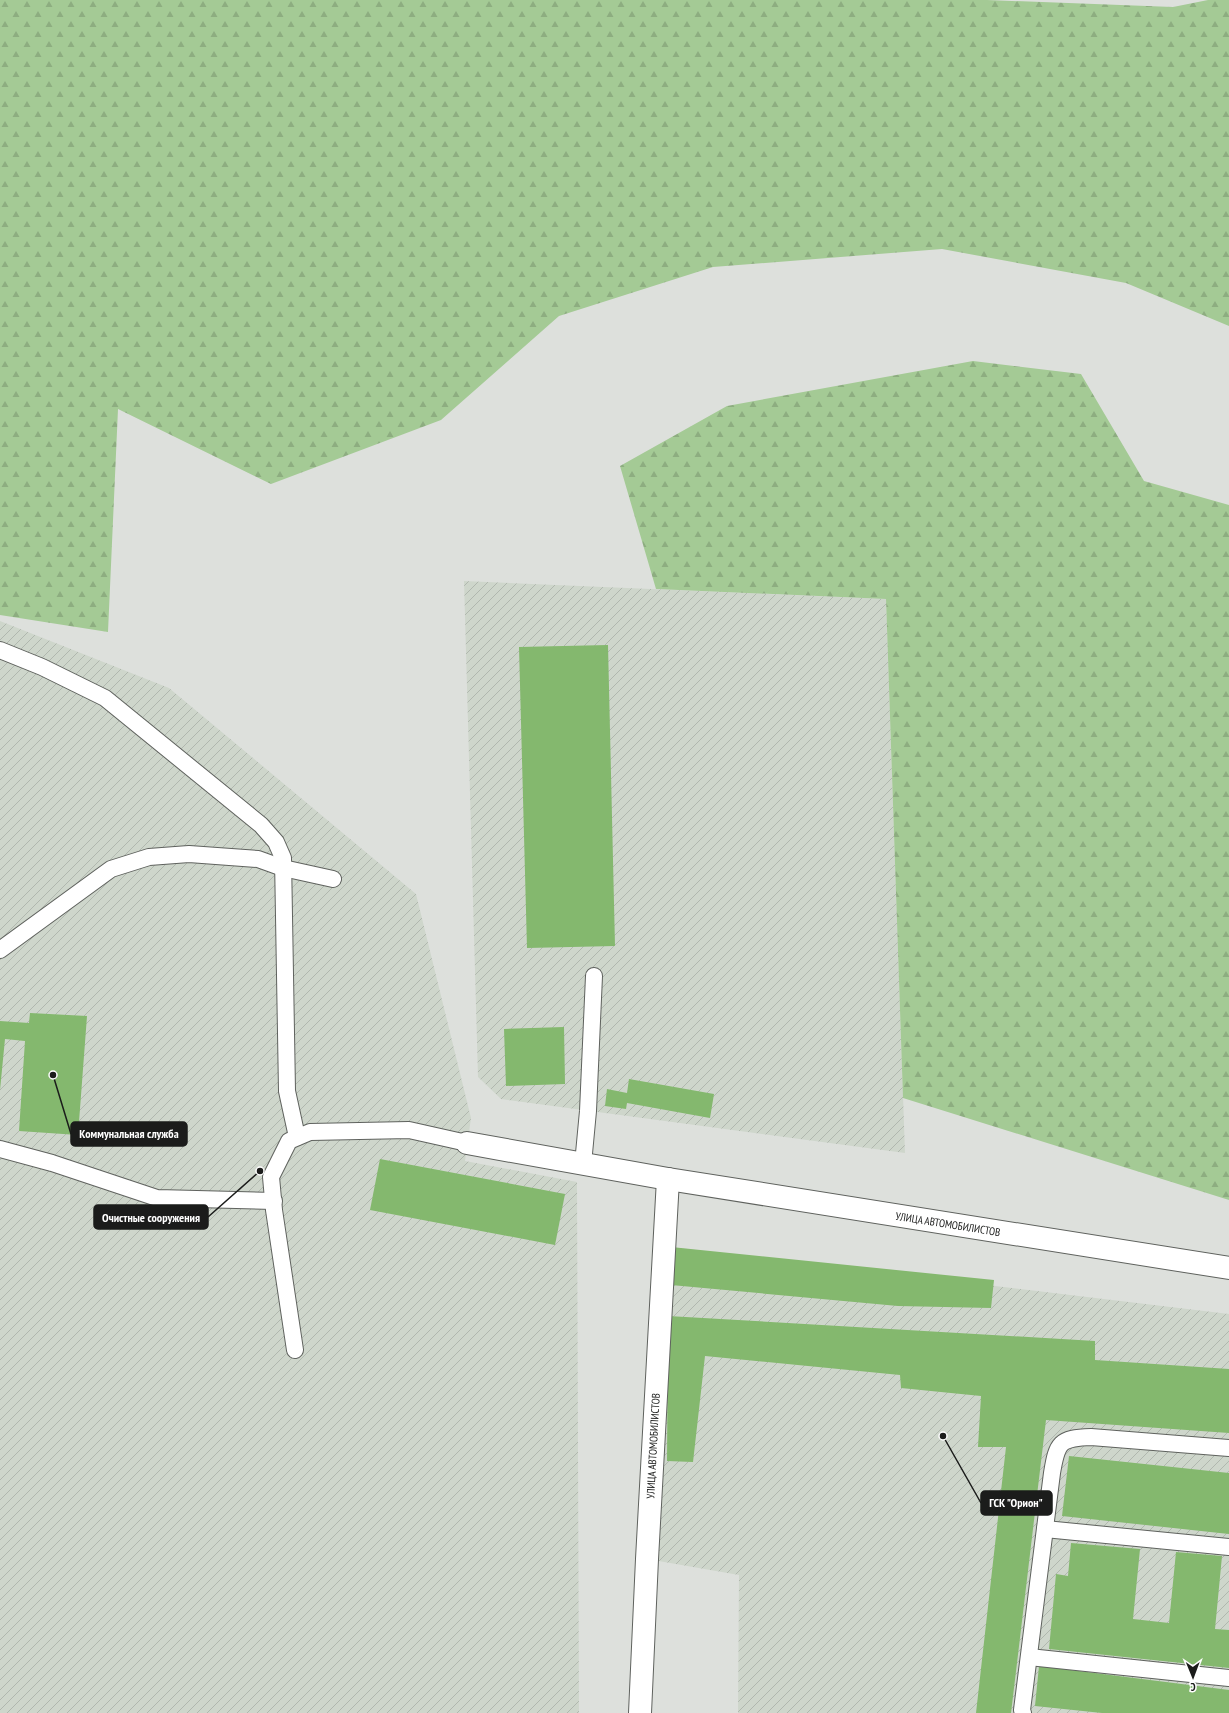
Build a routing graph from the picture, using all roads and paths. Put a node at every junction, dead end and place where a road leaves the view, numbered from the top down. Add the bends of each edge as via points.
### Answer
1 (0, 650) edge
2 (283, 868) junction
3 (333, 879) dead end
4 (0, 950) edge
5 (594, 976) dead end
6 (298, 1137) junction
7 (467, 1144) joint
8 (0, 1149) edge
9 (583, 1164) junction
10 (668, 1179) junction
11 (274, 1201) junction
12 (1229, 1268) edge
13 (295, 1350) dead end
14 (1229, 1448) edge
15 (1045, 1529) junction
16 (1229, 1547) edge
17 (1029, 1657) junction
18 (1229, 1678) edge
19 (640, 1713) edge
20 (1023, 1713) edge

1 - 2 lane via 105,698 261,825 276,842 283,858
2 - 3 lane
2 - 4 lane via 258,859 189,854 149,857 111,869
2 - 6 lane via 287,1091
5 - 9 lane
6 - 7 lane via 310,1132 409,1130
6 - 11 lane via 289,1141 271,1177
7 - 9 street, УЛИЦА АВТОМОБИЛИСТОВ
8 - 11 lane via 52,1163 158,1198
9 - 10 street, УЛИЦА АВТОМОБИЛИСТОВ
10 - 12 street, УЛИЦА АВТОМОБИЛИСТОВ
10 - 19 street, УЛИЦА АВТОМОБИЛИСТОВ
11 - 13 lane
14 - 15 lane via 1091,1437 1074,1438 1061,1444 1055,1454
15 - 16 lane
15 - 17 lane
17 - 18 lane
17 - 20 lane

